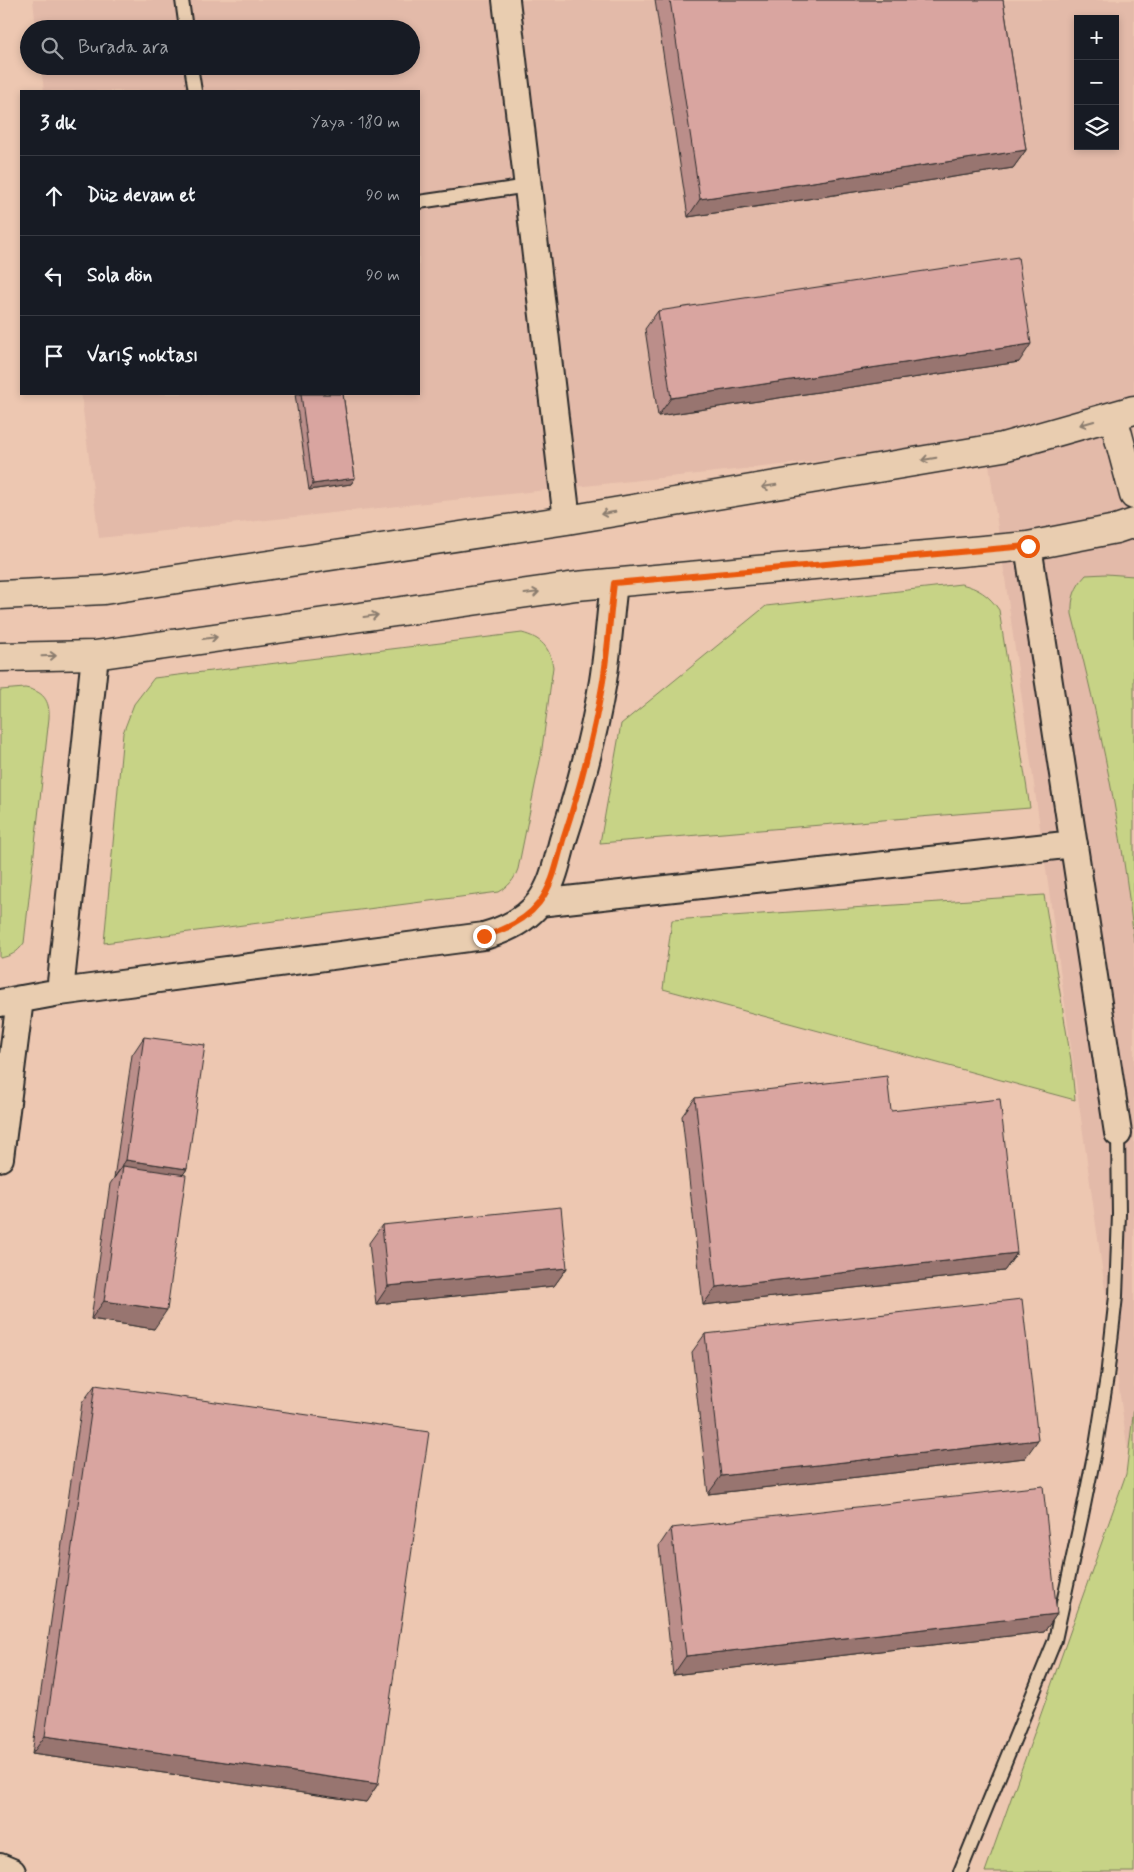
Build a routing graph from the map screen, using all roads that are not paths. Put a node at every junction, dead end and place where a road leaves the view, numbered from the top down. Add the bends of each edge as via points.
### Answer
1 (182, 0) edge
2 (506, 0) edge
3 (185, 20) edge
4 (192, 75) edge
5 (195, 90) edge
6 (528, 186) junction
7 (420, 202) edge
8 (1124, 413) edge
9 (1134, 496) edge
10 (567, 520) junction
11 (1134, 523) edge
12 (1028, 546) junction
13 (614, 583) junction
14 (0, 595) edge
15 (95, 655) junction
16 (0, 657) edge
17 (1074, 844) junction
18 (539, 903) junction
19 (60, 992) junction
20 (10, 1001) edge
21 (1118, 1133) joint
22 (0, 1158) edge
23 (0, 1867) edge
24 (12, 1872) edge
25 (960, 1872) edge

1 - 3 lane
2 - 6 street
4 - 5 lane
6 - 7 lane
6 - 10 street
8 - 9 street
8 -> 10 street via 1003,447
10 - 14 street via 104,590
11 - 12 street
12 - 13 street
12 - 17 street
15 -> 13 street
13 - 18 street via 594,729 554,874
16 -> 15 street
15 - 19 street
17 - 18 street
17 - 21 street
18 - 19 street via 514,924 484,936
19 - 20 street
20 - 22 street
21 - 25 lane via 1116,1296 1108,1377 1082,1515 1055,1640
23 - 24 street

